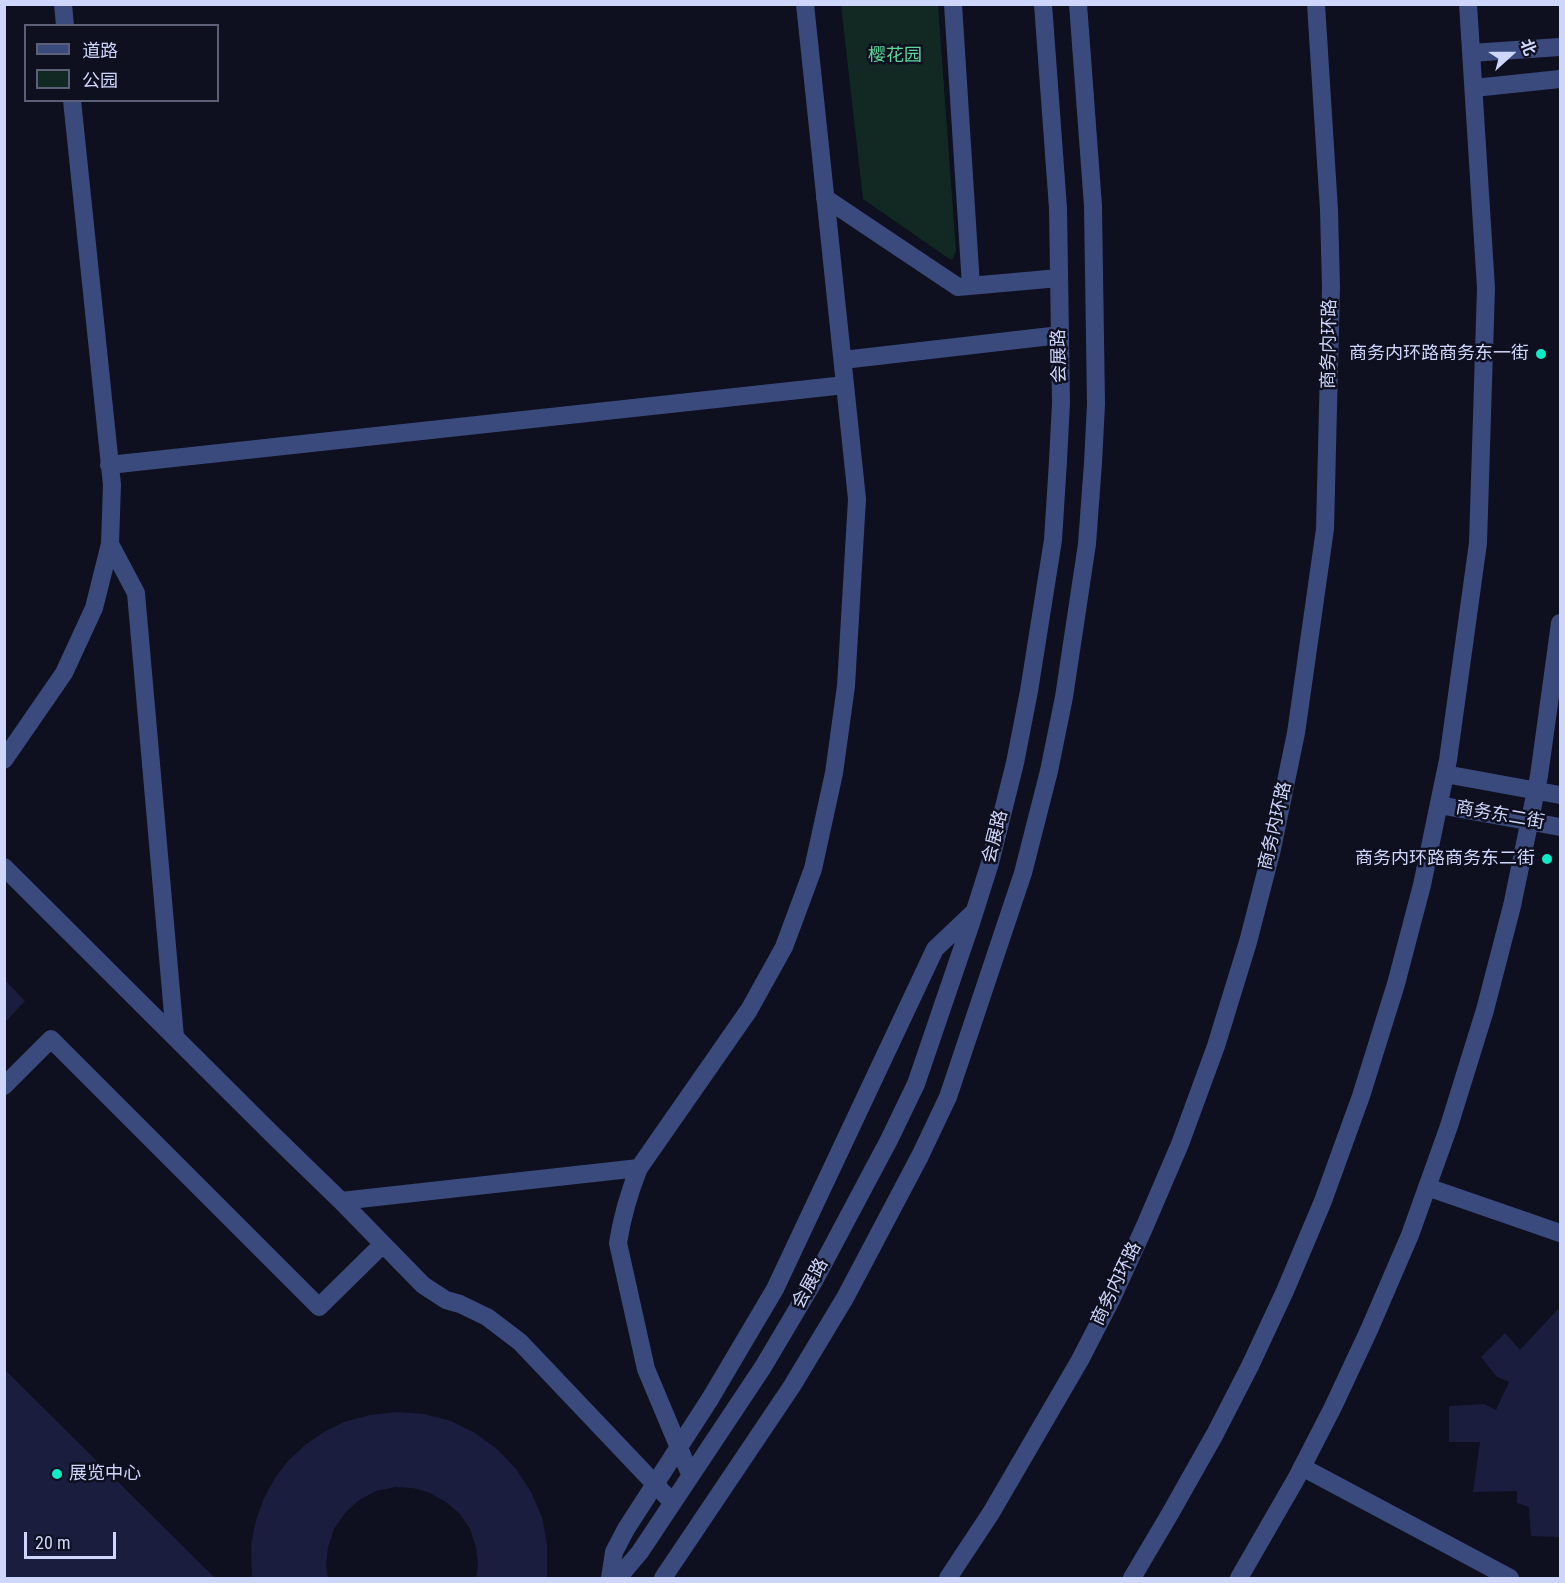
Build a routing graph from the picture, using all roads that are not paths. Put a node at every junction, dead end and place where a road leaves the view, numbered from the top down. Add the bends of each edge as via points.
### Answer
1 (63, 4) edge
2 (805, 4) edge
3 (953, 4) edge
4 (1043, 4) edge
5 (1078, 4) edge
6 (1316, 4) edge
7 (1468, 4) edge
8 (65, 24) edge
9 (1560, 47) edge
10 (1471, 53) junction
11 (1560, 79) edge
12 (1474, 88) junction
13 (72, 102) edge
14 (825, 198) junction
15 (1059, 278) junction
16 (971, 286) junction
17 (1060, 335) junction
18 (843, 360) junction
19 (845, 385) junction
20 (110, 465) junction
21 (110, 544) junction
22 (1560, 623) edge
23 (4, 760) edge
24 (1445, 774) junction
25 (1536, 791) junction
26 (1560, 795) edge
27 (1439, 805) junction
28 (1529, 821) junction
29 (1560, 827) edge
30 (4, 867) edge
31 (975, 910) junction
32 (175, 1037) junction
33 (4, 1086) edge
34 (639, 1168) junction
35 (1427, 1187) junction
36 (341, 1201) junction
37 (1560, 1233) edge
38 (382, 1245) junction
39 (1302, 1467) junction
40 (690, 1474) junction
41 (672, 1502) junction
42 (610, 1578) edge
43 (618, 1578) edge
44 (663, 1578) edge
45 (948, 1578) edge
46 (1132, 1578) edge
47 (1239, 1578) edge
48 (1510, 1578) edge

1 - 8 street
2 - 14 street
3 - 16 street
4 - 15 street, 会展路 via 1058,208
5 - 44 street, 会展路 via 1093,207 1093,463 1087,544 1064,697 1023,873 948,1097 920,1156 845,1298 792,1386
6 - 45 street, 商务内环路 via 1331,286 1325,530 1296,733 1272,849 1215,1046 1180,1144 1144,1228 1080,1360 991,1513
7 - 10 street
9 - 10 street
10 - 12 street
11 - 12 street
12 - 24 street via 1486,288 1479,543
13 - 20 street
14 - 16 street via 958,287
14 - 18 street
15 - 16 street
15 - 17 street, 会展路
17 - 18 street
17 - 31 street, 会展路 via 1061,403 1053,540 1015,763
18 - 19 street
19 - 20 street
19 - 34 street via 858,499 846,686 834,773 813,869 784,947 749,1010
20 - 21 street
21 - 23 street via 94,608 64,673
21 - 32 street via 136,593
22 - 25 street
24 - 25 street, 商务东二街
24 - 27 street
25 - 26 street, 商务东二街
25 - 28 street
27 - 28 street, 商务东二街
27 - 46 street via 1396,984 1323,1201 1250,1366
28 - 29 street, 商务东二街
28 - 35 street via 1485,1010
30 - 32 street
31 - 40 street, 会展路 via 916,1083 889,1140 763,1367
31 - 42 street, bridge via 934,949 775,1289 711,1399 626,1529 614,1552
32 - 36 street
33 - 38 street via 51,1039 320,1307
34 - 36 street
34 - 40 street via 627,1197 618,1243 646,1369
35 - 37 street
35 - 39 street via 1369,1330
36 - 38 street
38 - 41 street via 423,1286 487,1317 520,1342
39 - 47 street
39 - 48 street
40 - 41 street, 会展路
41 - 43 street, 会展路

